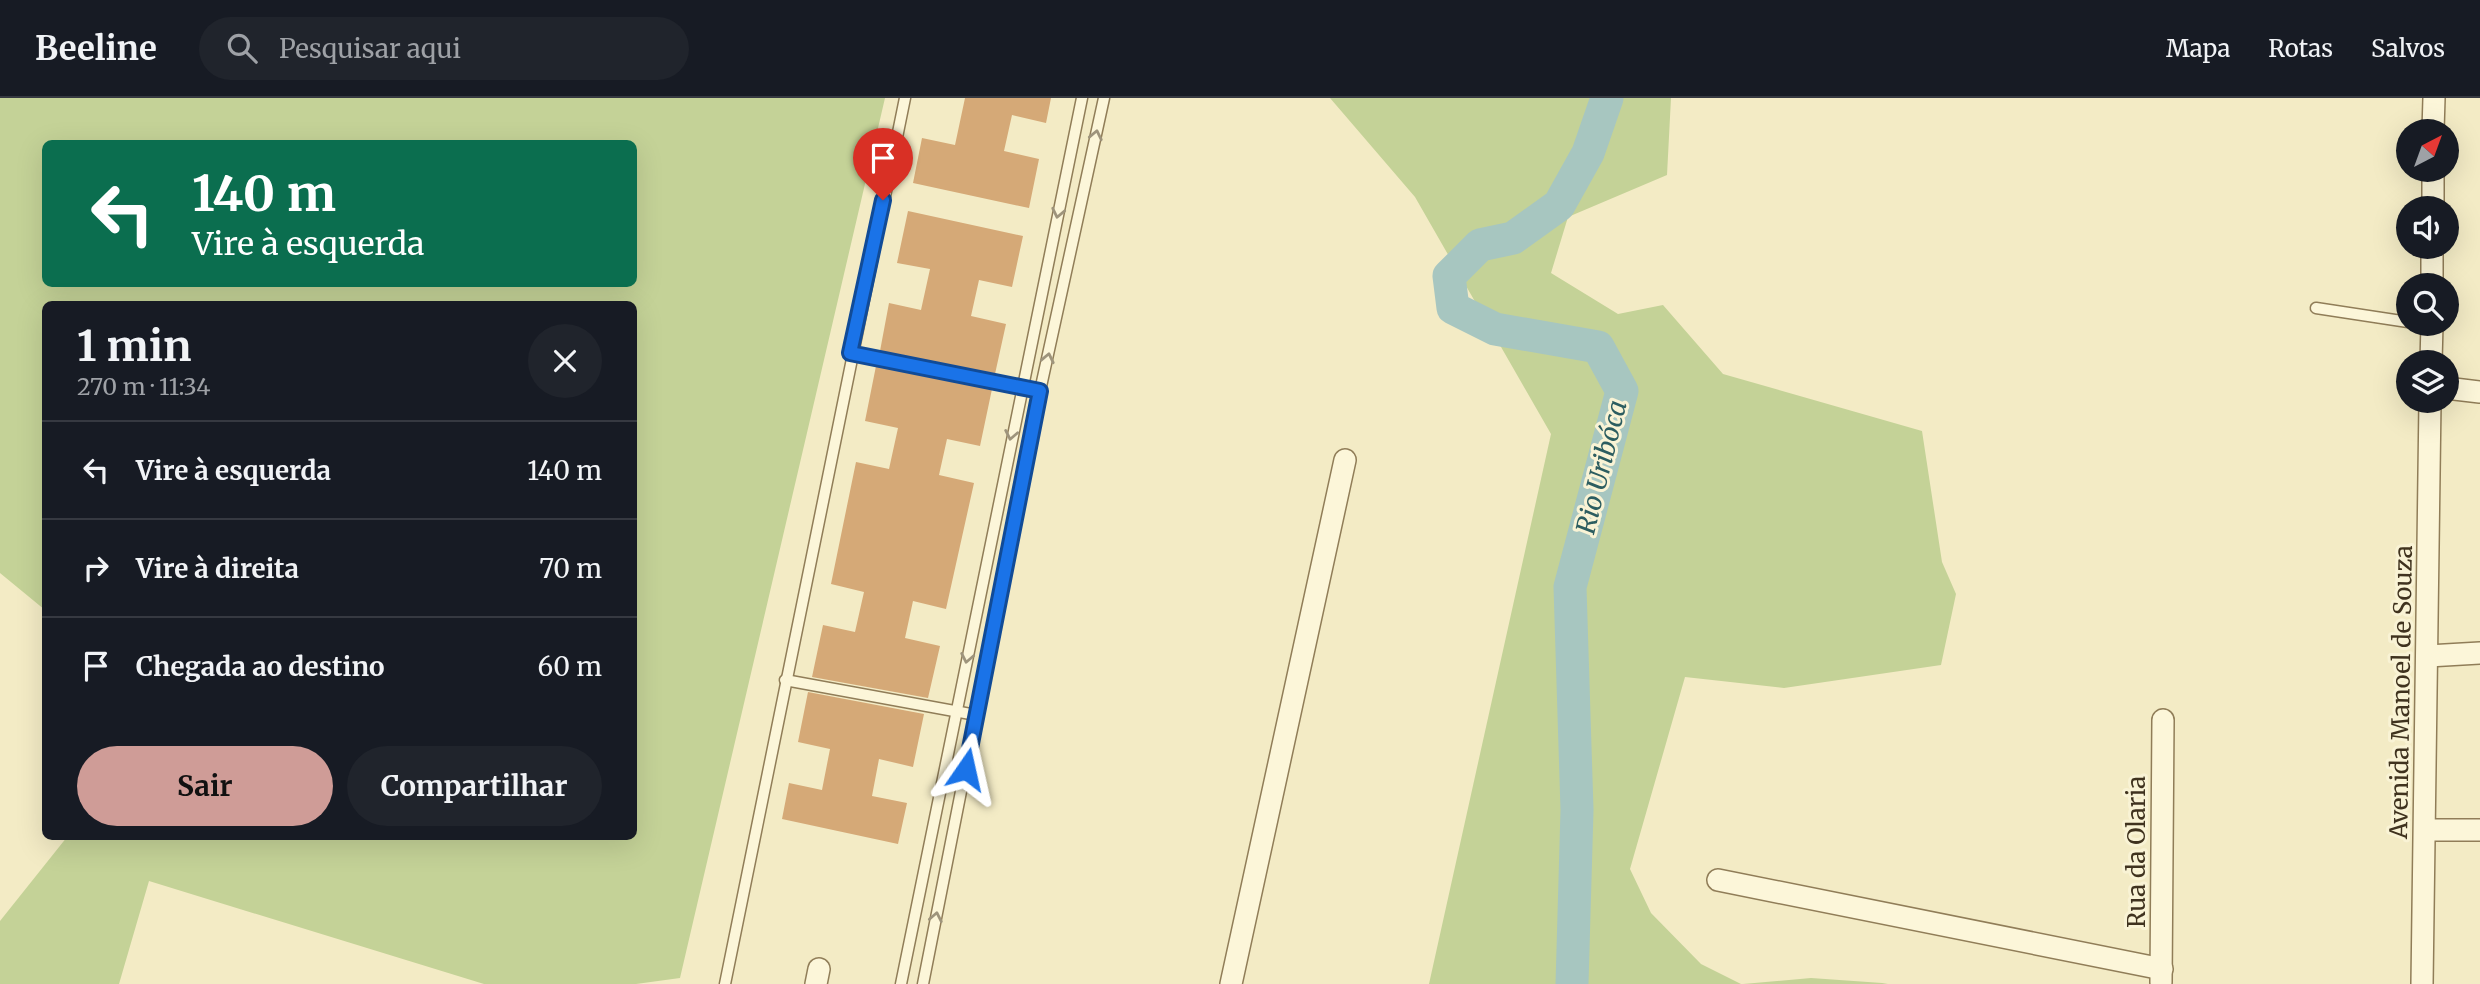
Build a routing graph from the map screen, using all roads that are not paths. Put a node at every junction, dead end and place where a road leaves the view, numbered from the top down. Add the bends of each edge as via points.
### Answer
1 (905, 98) edge
2 (1082, 98) edge
3 (1104, 98) edge
4 (2434, 98) edge
5 (2434, 119) edge
6 (2316, 308) dead end
7 (2396, 320) edge
8 (850, 353) junction
9 (1021, 387) junction
10 (2459, 390) edge
11 (1040, 391) junction
12 (2480, 392) edge
13 (2430, 413) edge
14 (1345, 460) dead end
15 (2480, 653) edge
16 (2428, 656) junction
17 (785, 680) junction
18 (956, 711) junction
19 (976, 715) junction
20 (2164, 720) dead end
21 (2426, 830) junction
22 (2480, 830) edge
23 (1718, 880) dead end
24 (2162, 977) edge
25 (724, 984) edge
26 (901, 984) edge
27 (923, 984) edge
28 (1231, 984) edge
29 (2422, 984) edge

1 - 8 lane
2 -> 9 lane
11 -> 3 lane
4 - 5 street
6 - 7 lane
8 - 9 lane
8 - 17 lane
9 - 11 lane
9 -> 18 lane
10 - 12 street
11 - 19 lane
13 - 16 street, Avenida Manoel de Souza
14 - 28 street
15 - 16 street
16 - 21 street, Avenida Manoel de Souza
17 - 18 lane
17 - 25 lane
18 - 19 lane
18 - 26 lane
27 -> 19 lane
20 - 24 street, Rua da Olaria
21 - 22 street
21 - 29 street, Avenida Manoel de Souza
23 - 24 street

